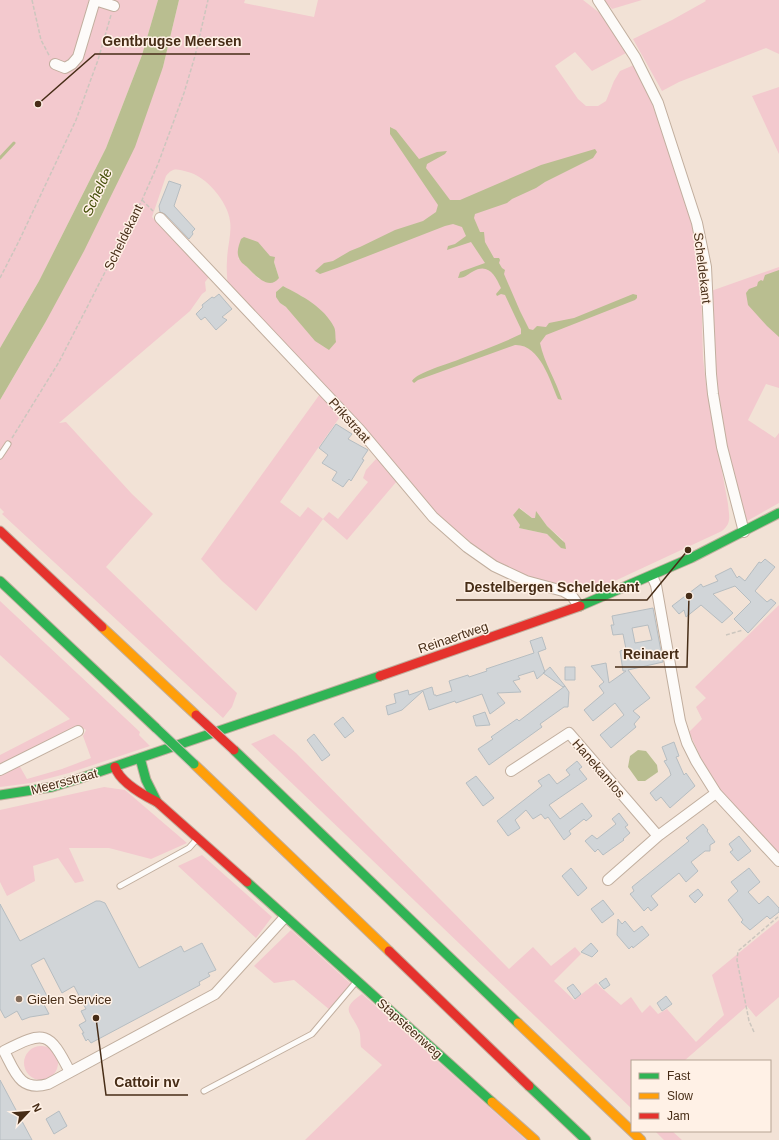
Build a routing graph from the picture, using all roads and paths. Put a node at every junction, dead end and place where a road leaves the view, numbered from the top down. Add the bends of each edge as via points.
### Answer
1 (32, 0) edge
2 (95, 0) edge
3 (208, 0) edge
4 (598, 0) edge
5 (114, 6) joint
6 (55, 64) joint
7 (142, 200) junction
8 (160, 218) joint
9 (0, 278) edge
10 (8, 444) joint
11 (0, 456) edge
12 (779, 513) edge
13 (0, 531) edge
14 (744, 532) junction
15 (652, 576) junction
16 (0, 581) edge
17 (579, 606) junction
18 (743, 630) dead end
19 (726, 635) dead end
20 (78, 731) dead end
21 (140, 758) junction
22 (126, 763) joint
23 (115, 766) junction
24 (0, 770) edge
25 (511, 771) dead end
26 (716, 793) junction
27 (0, 795) edge
28 (157, 802) junction
29 (658, 836) junction
30 (198, 838) junction
31 (779, 861) edge
32 (608, 880) dead end
33 (120, 886) dead end
34 (779, 916) edge
35 (284, 917) junction
36 (357, 981) junction
37 (754, 1032) dead end
38 (70, 1072) junction
39 (204, 1091) dead end
40 (631, 1130) edge
41 (633, 1132) edge
42 (535, 1140) edge
43 (586, 1140) edge
44 (641, 1140) edge

1 - 6 path via 41,40
2 - 5 street
2 - 6 street via 78,57 65,68
3 - 7 path, Scheldekant via 184,93
4 - 14 street, Scheldekant via 635,57 658,103 697,223 706,267 713,394 722,447
5 - 9 path via 79,114
7 - 8 path
7 - 10 path, Scheldekant via 59,362
8 - 17 street, Prikstraat via 360,430 433,517 467,547 494,566 526,581 563,591 572,596
10 - 11 lane
12 - 14 main road, Reinaertweg
13 - 40 main road, bridge via 234,750
14 - 15 main road, Reinaertweg
15 - 17 main road, Reinaertweg
15 - 26 street via 656,585 680,721 687,743
16 - 43 main road, bridge
17 - 21 main road, Reinaertweg via 436,658
18 - 19 path
20 - 24 street
21 - 22 main road, Reinaertweg
21 - 28 main road, Stapsteenweg via 146,780
22 - 23 main road, Meersstraat
23 - 27 main road, Meersstraat via 52,787
23 - 28 main road, Stapsteenweg via 117,774 140,793
25 - 29 street, Hanekamlos via 569,733
26 - 29 street
26 - 31 street
28 - 30 main road, Stapsteenweg
29 - 32 street
30 - 33 lane via 189,848
30 - 35 main road, Stapsteenweg
34 - 37 path via 738,951 737,960 749,1021
35 - 36 main road, Stapsteenweg
35 - 38 street via 215,994
36 - 39 lane via 312,1034
36 - 42 main road, Stapsteenweg
38 - 38 street via 59,1050 45,1038 35,1037 3,1049 17,1076 26,1084 37,1087
41 - 44 main road, bridge

